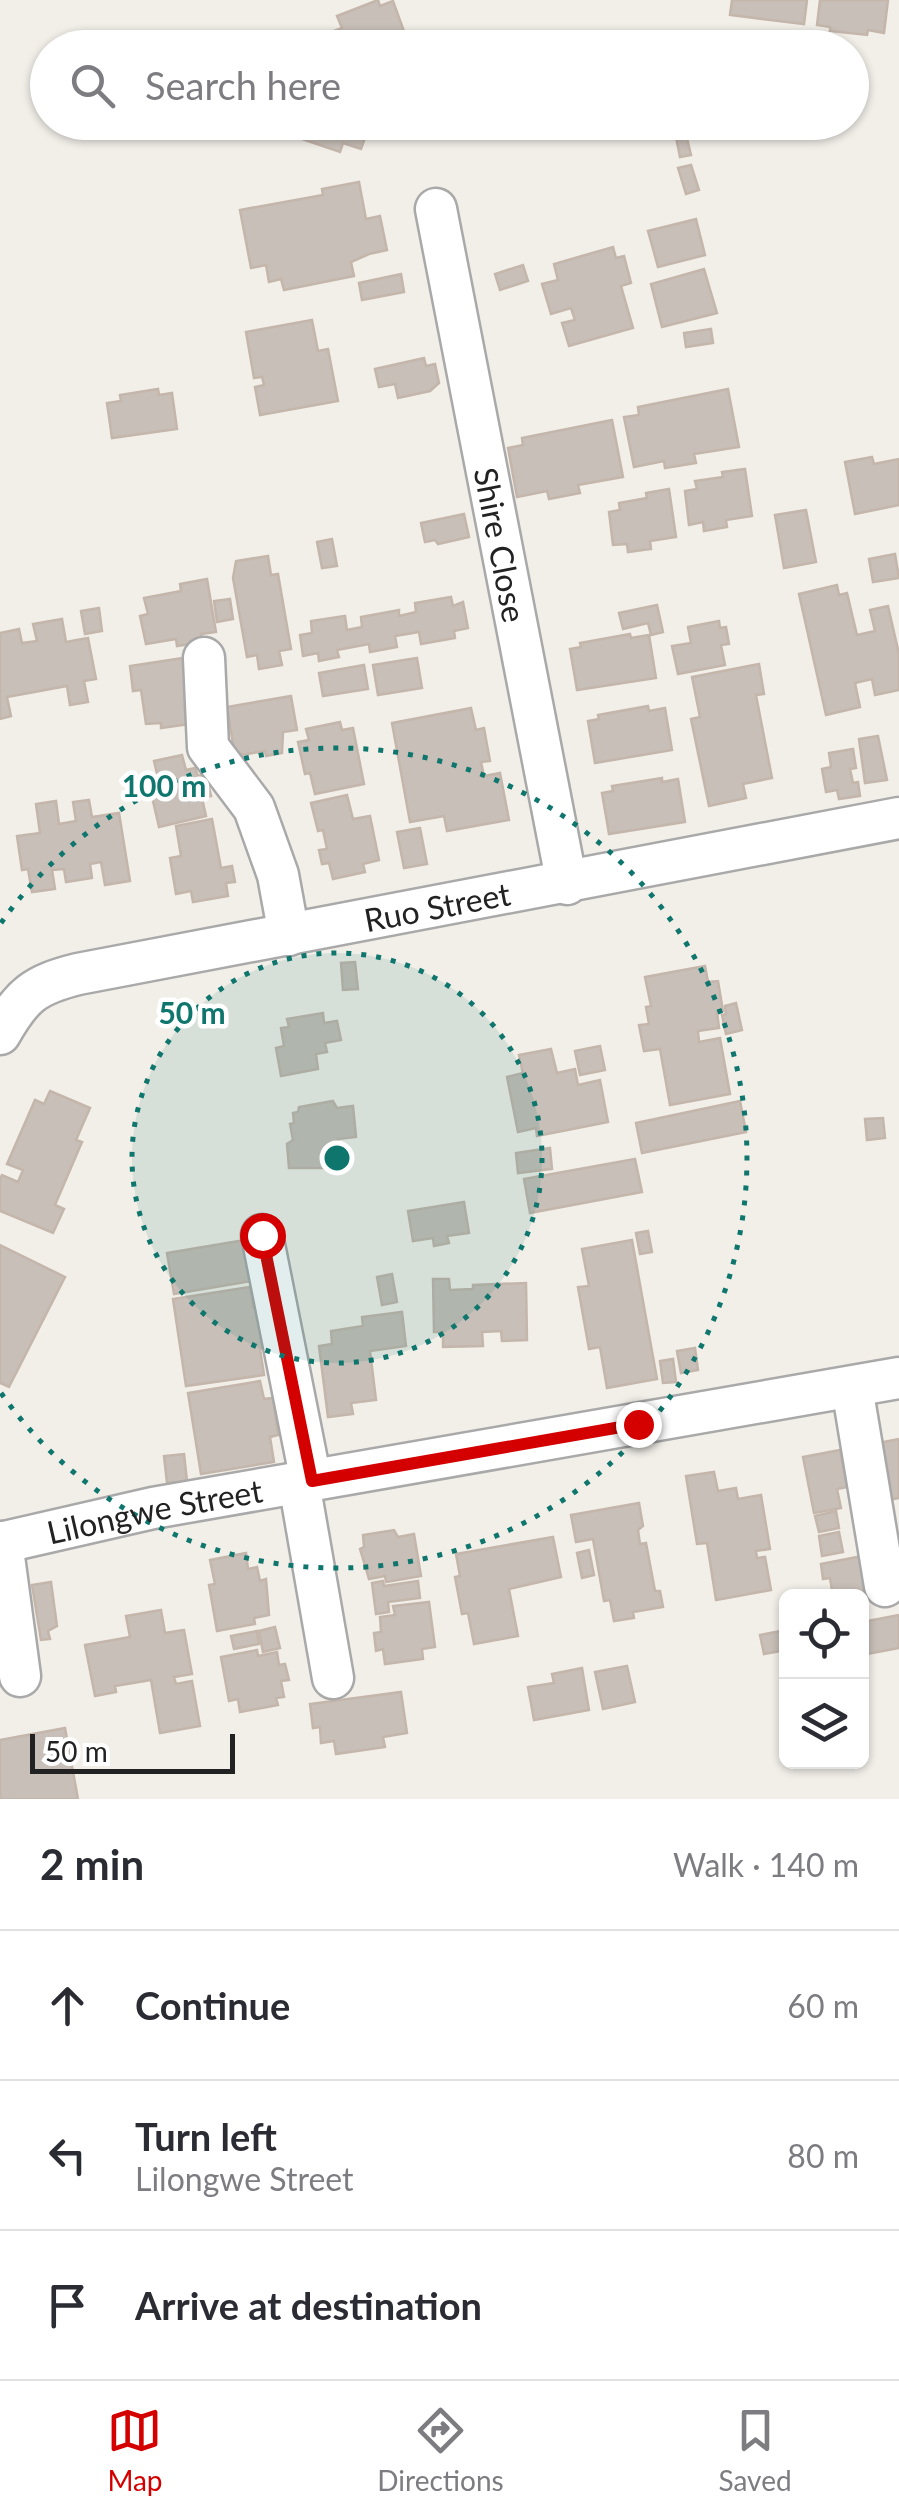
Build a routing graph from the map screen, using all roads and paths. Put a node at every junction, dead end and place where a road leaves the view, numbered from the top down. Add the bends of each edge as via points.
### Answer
1 (436, 208) dead end
2 (204, 658) dead end
3 (899, 818) edge
4 (567, 884) junction
5 (289, 935) junction
6 (0, 1034) edge
7 (262, 1235) dead end
8 (899, 1378) edge
9 (852, 1387) junction
10 (306, 1482) junction
11 (1, 1542) edge
12 (885, 1586) dead end
13 (20, 1676) dead end
14 (333, 1678) dead end

1 - 4 street, Shire Close
2 - 5 street via 208,747 254,808 278,875
3 - 4 street, Ruo Street
4 - 5 street, Ruo Street
5 - 6 street, Ruo Street via 46,982 22,998
7 - 10 street
8 - 9 street, Lilongwe Street
9 - 10 street, Lilongwe Street
9 - 12 street
10 - 11 street, Lilongwe Street
10 - 14 street
11 - 13 street

